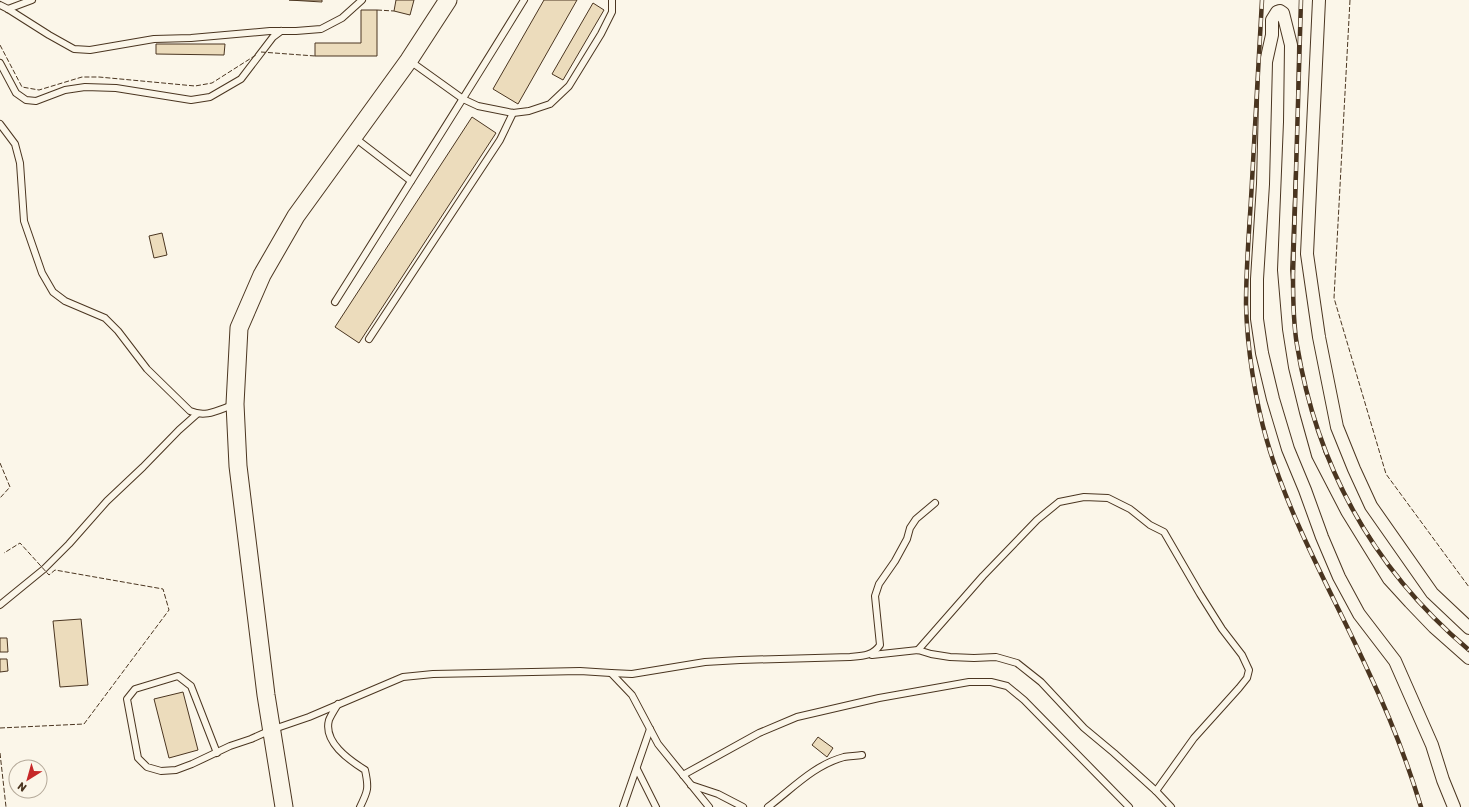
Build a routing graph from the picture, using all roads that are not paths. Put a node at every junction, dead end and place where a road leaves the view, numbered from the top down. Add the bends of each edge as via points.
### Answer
1 (32, 0) edge
2 (362, 0) edge
3 (448, 0) edge
4 (524, 0) edge
5 (612, 0) edge
6 (1319, 0) edge
7 (0, 5) edge
8 (8, 9) junction
9 (281, 31) junction
10 (409, 60) junction
11 (0, 63) edge
12 (463, 99) junction
13 (514, 113) junction
14 (0, 124) edge
15 (354, 137) junction
16 (411, 181) junction
17 (334, 302) dead end
18 (369, 339) dead end
19 (235, 404) junction
20 (197, 414) junction
21 (935, 503) dead end
22 (0, 605) edge
23 (1469, 628) edge
24 (918, 650) junction
25 (866, 656) junction
26 (1469, 658) edge
27 (611, 673) junction
28 (338, 704) junction
29 (271, 730) junction
30 (650, 730) junction
31 (217, 753) junction
32 (862, 755) dead end
33 (637, 769) junction
34 (683, 775) junction
35 (691, 785) junction
36 (1156, 791) junction
37 (284, 807) edge
38 (360, 807) edge
39 (622, 807) edge
40 (656, 807) edge
41 (709, 807) edge
42 (743, 807) edge
43 (768, 807) edge
44 (1129, 807) edge
45 (1171, 807) edge
46 (1454, 807) edge

1 - 8 lane
2 - 9 lane via 342,18 321,29
3 - 10 street
4 - 12 lane
5 - 13 lane via 612,12 601,34 569,86 550,104
6 - 23 street via 1307,254 1319,337 1337,427 1371,506 1432,593
7 - 8 lane
8 - 9 lane via 74,49 90,50 154,39
9 - 11 lane via 241,79 210,97 191,100 116,88 84,87 66,90 36,101 26,100 16,93
10 - 12 lane
10 - 15 street
12 - 13 lane via 478,106
12 - 16 lane
13 - 18 lane via 500,140
14 - 20 lane via 16,144 20,163 24,221 42,274 53,292 65,301 105,318 147,369 190,411
15 - 16 lane
15 - 19 street via 296,216 260,282 239,328
16 - 17 lane
19 - 20 lane via 206,415
19 - 29 street via 238,466
20 - 22 lane via 107,501 69,544
21 - 25 lane via 913,523 895,562 879,584 875,596 880,645 876,652
24 - 25 lane
24 - 36 lane via 950,657 996,657 1017,663 1041,682 1084,728
24 - 36 lane via 1037,520 1059,502 1084,497 1108,498 1130,509 1150,525 1164,532 1249,670 1240,688 1194,738
25 - 27 lane via 705,662 632,674
26 - 46 street via 1434,627 1389,579 1347,511 1318,455 1297,374 1289,329 1284,270 1291,45 1283,13 1280,11 1272,20 1272,35 1266,62 1263,184 1257,279 1257,319 1262,353 1288,449 1322,537 1339,577 1359,614 1395,661 1432,745
27 - 28 lane via 573,671 411,676
27 - 30 lane via 632,695
28 - 29 lane
28 - 38 lane via 329,720 328,730 339,750 365,770 368,783
29 - 31 lane
29 - 37 street
30 - 33 lane
30 - 34 lane
31 - 31 lane via 176,770 160,771 147,767 138,758 127,699 135,689 178,676 191,686
32 - 43 lane via 844,757 827,763
33 - 39 lane
33 - 40 lane
34 - 35 lane
34 - 44 lane via 759,733 797,717 879,698 969,682 991,682 1007,686 1024,700
35 - 41 lane
35 - 42 lane via 718,794
36 - 45 lane

